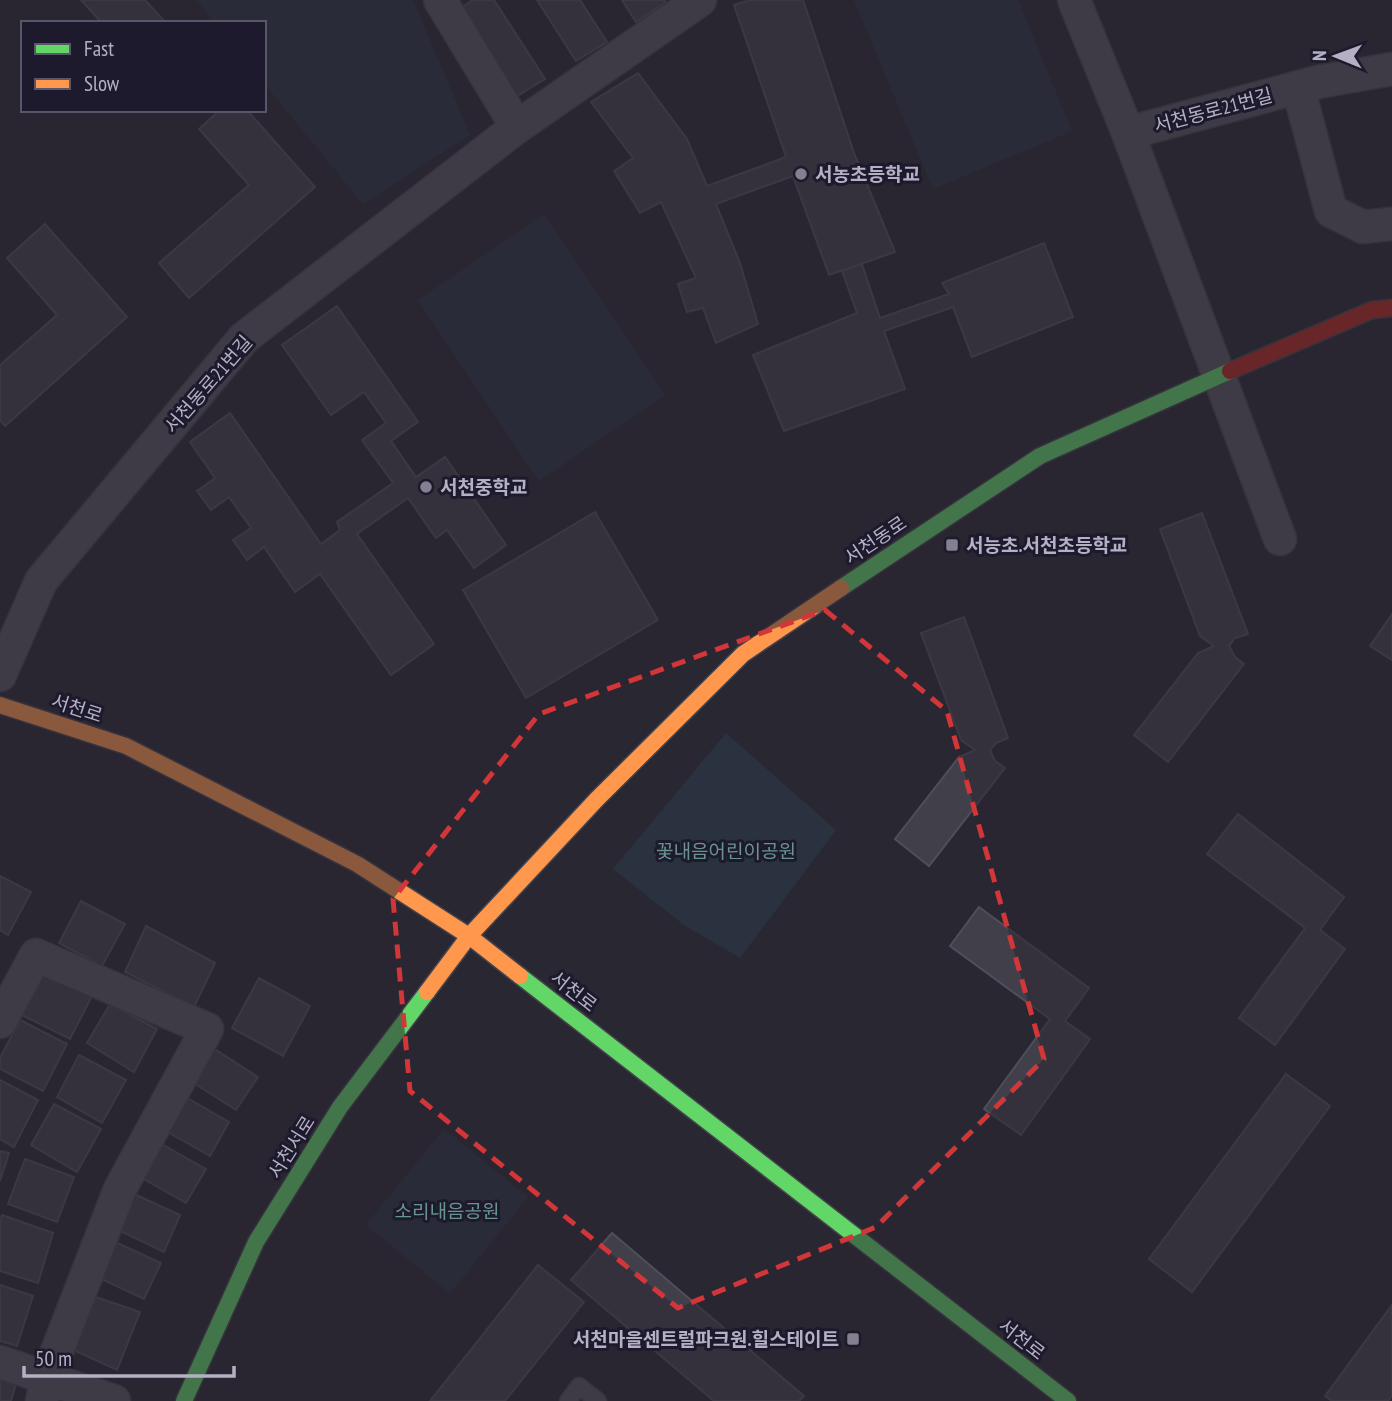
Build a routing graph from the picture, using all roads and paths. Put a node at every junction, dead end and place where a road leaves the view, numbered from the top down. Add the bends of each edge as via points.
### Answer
1 (700, 0) edge
2 (1074, 0) edge
3 (442, 1) edge
4 (1392, 69) edge
5 (1298, 87) junction
6 (517, 127) junction
7 (1128, 134) junction
8 (1392, 224) edge
9 (1392, 308) edge
10 (1219, 376) junction
11 (1280, 539) dead end
12 (0, 675) edge
13 (0, 705) edge
14 (469, 936) junction
15 (0, 1022) edge
16 (0, 1362) edge
17 (45, 1389) edge
18 (114, 1401) edge
19 (184, 1401) edge
20 (568, 1401) edge
21 (598, 1401) edge
22 (1068, 1401) edge

1 - 6 street, 서천동로21번길
2 - 7 street
3 - 6 street
4 - 5 street, 서천동로21번길
5 - 7 street, 서천동로21번길
5 - 8 street, 서천동로21번길 via 1331,211 1363,227
6 - 12 street, 서천동로21번길 via 244,338 41,582
7 - 10 street
9 - 10 street, 서천동로 via 1372,310
10 - 11 street
10 - 14 street, 서천동로 via 1040,456 743,654 597,799
13 - 14 street, 서천로 via 126,746 357,864
14 - 19 street, 서천서로 via 340,1107 256,1242
14 - 22 street, 서천로
15 - 17 street via 36,955 207,1029 120,1189
16 - 17 street
17 - 18 street
20 - 21 lane via 579,1385

